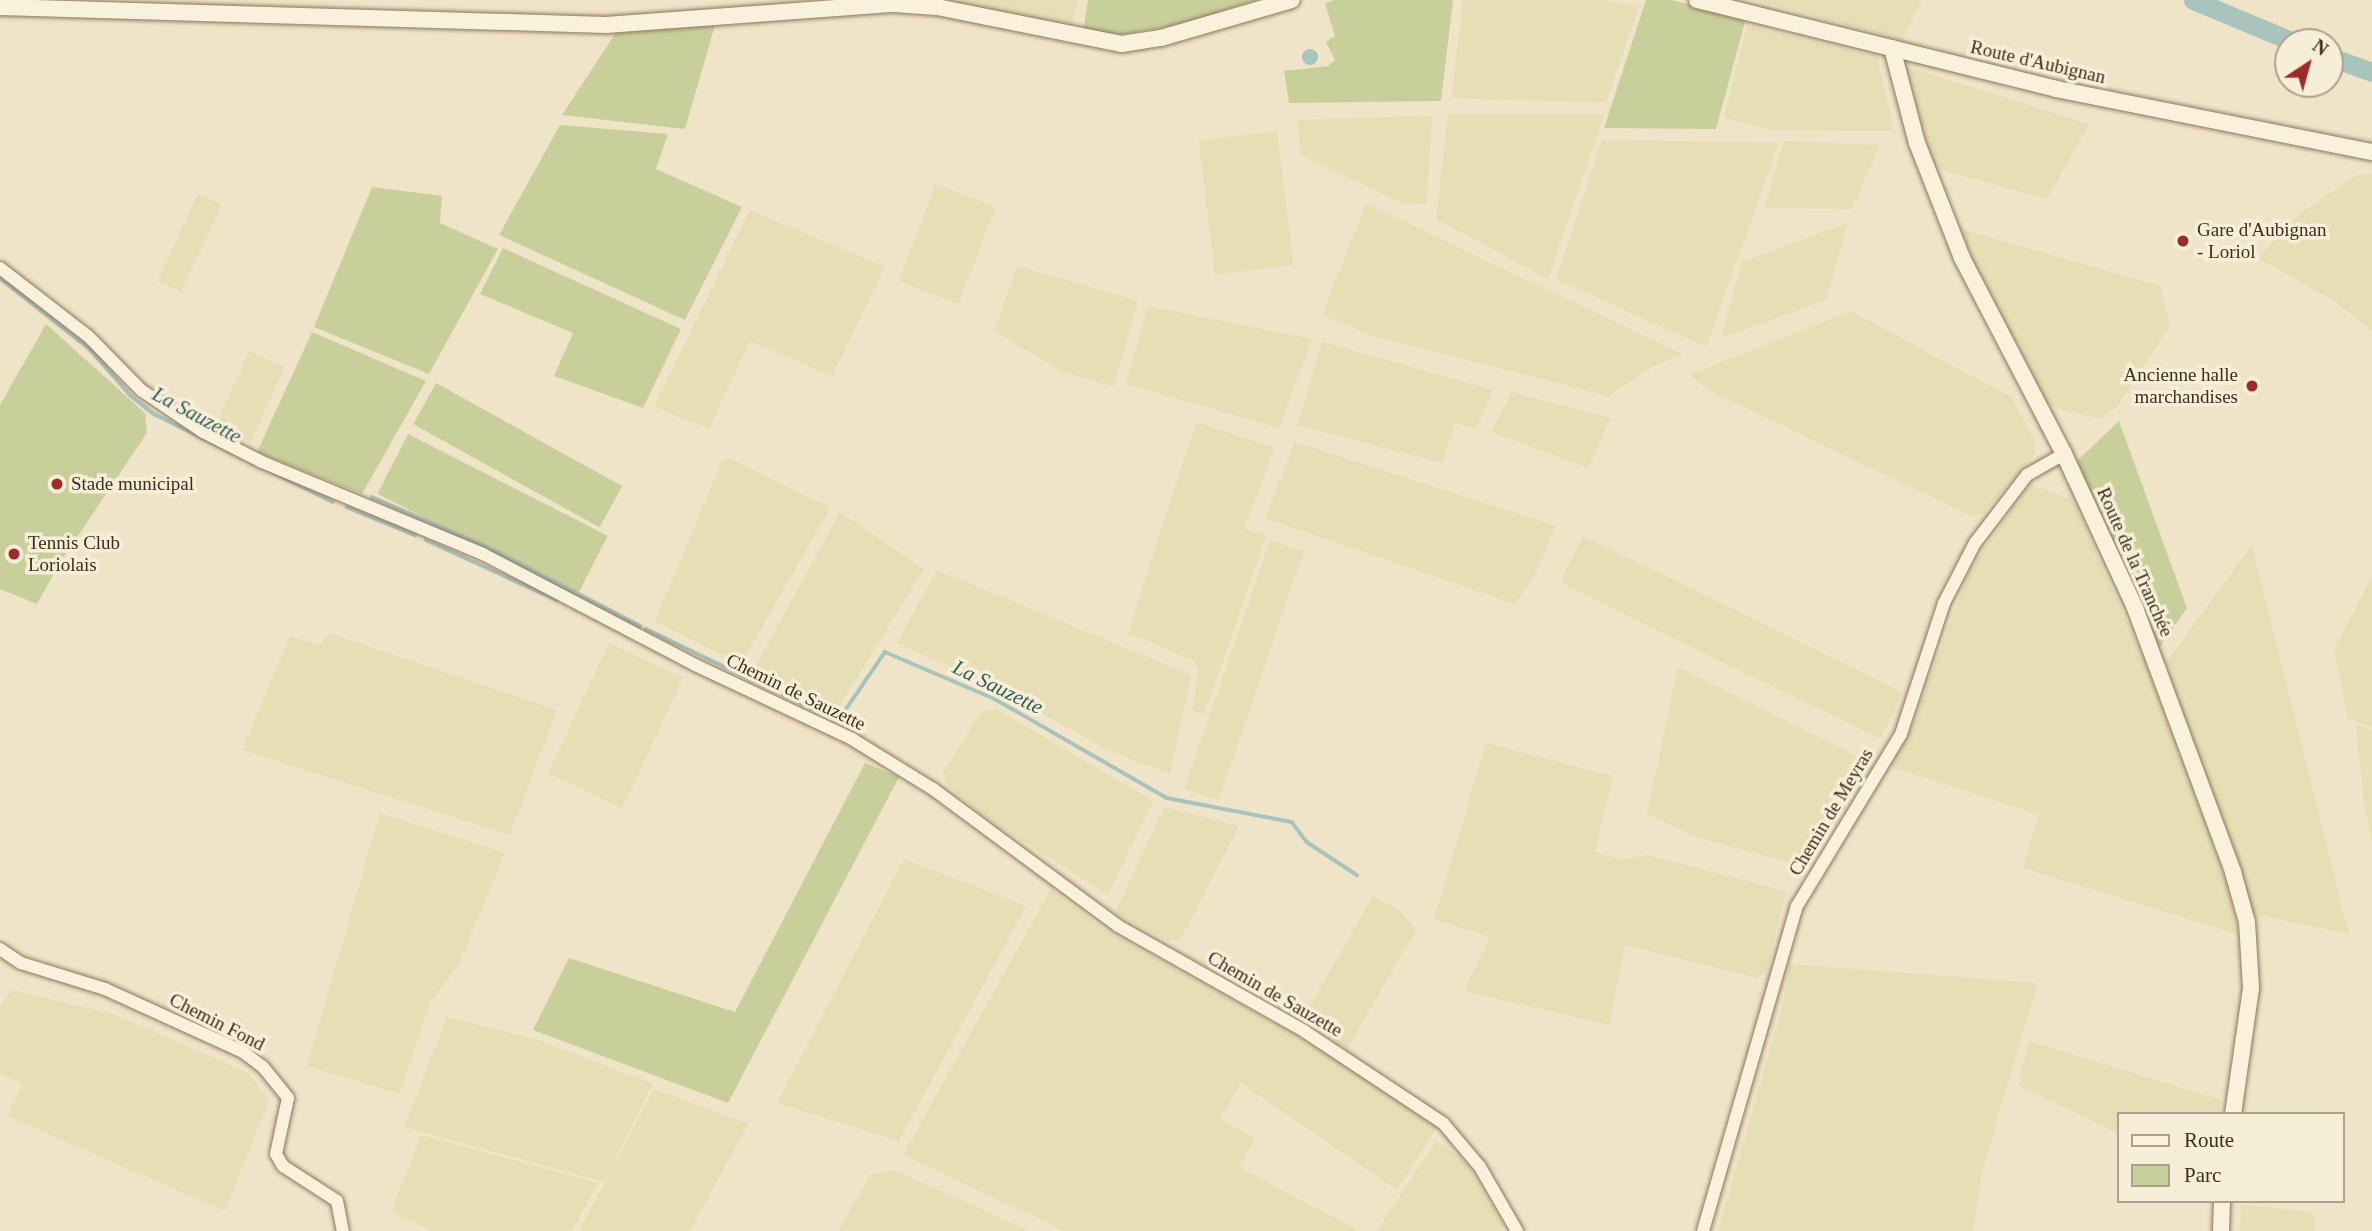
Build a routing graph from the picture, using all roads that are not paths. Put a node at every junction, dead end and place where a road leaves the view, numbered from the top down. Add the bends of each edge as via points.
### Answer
1 (1292, 0) edge
2 (1697, 0) edge
3 (0, 7) edge
4 (1892, 48) junction
5 (2372, 152) edge
6 (0, 268) edge
7 (2064, 454) junction
8 (0, 950) edge
9 (2233, 1112) edge
10 (2222, 1203) edge
11 (343, 1231) edge
12 (1517, 1231) edge
13 (1703, 1231) edge
14 (2221, 1231) edge

1 - 3 street via 1161,38 1122,44 947,8 894,4 606,25
2 - 4 street, Route d'Aubignan
4 - 5 street, Route d'Aubignan via 2056,89
4 - 7 street, Route de la Tranchée via 1917,143 1962,258
6 - 12 street, Chemin de Sauzette via 88,336 141,390 203,432 262,462 506,565 695,666 843,734 933,789 1118,926 1304,1031 1443,1123 1480,1167
7 - 9 street, Route de la Tranchée via 2140,620 2247,922 2249,1025
7 - 13 street, Chemin de Meyras via 2027,475 1975,543 1944,603 1901,734 1797,906
8 - 11 street, Chemin Fond via 21,963 105,989 243,1052 263,1067 288,1098 276,1154 283,1166 337,1201
10 - 14 street

